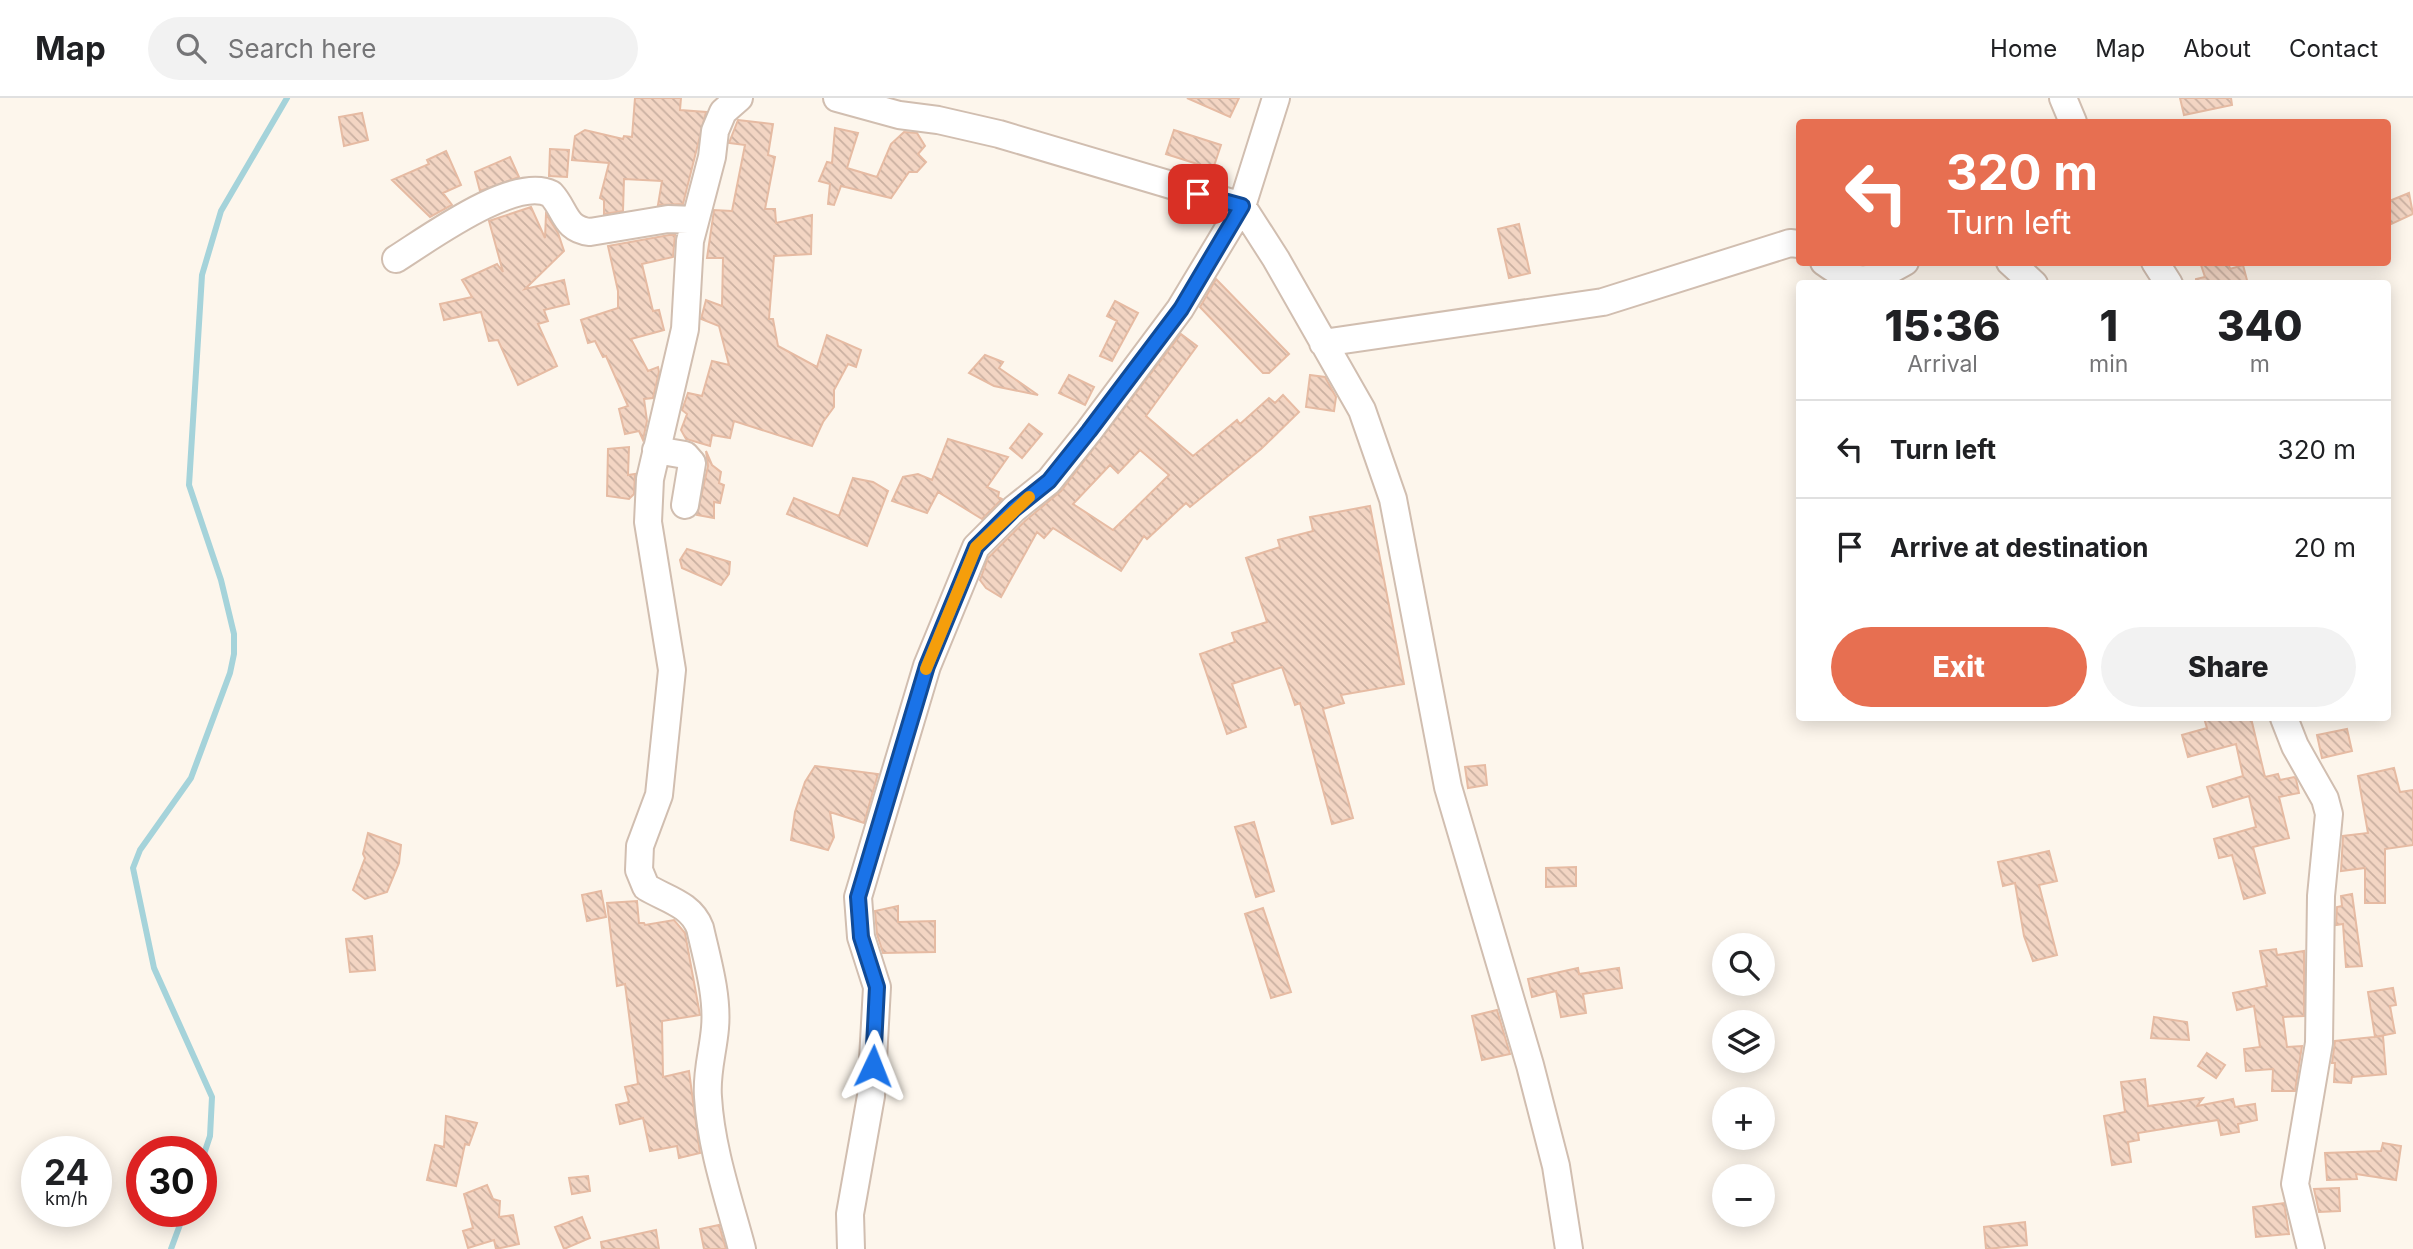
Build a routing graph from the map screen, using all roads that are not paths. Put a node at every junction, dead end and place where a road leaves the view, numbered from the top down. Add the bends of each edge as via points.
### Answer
1 (739, 98) edge
2 (837, 98) edge
3 (1276, 98) edge
4 (2063, 98) edge
5 (2072, 119) edge
6 (1242, 206) junction
7 (695, 220) junction
8 (1796, 244) edge
9 (396, 259) dead end
10 (1830, 266) edge
11 (1897, 266) edge
12 (2014, 266) edge
13 (1862, 280) edge
14 (1868, 280) edge
15 (2030, 280) edge
16 (1323, 343) junction
17 (656, 450) junction
18 (685, 505) dead end
19 (2285, 721) edge
20 (742, 1249) edge
21 (851, 1249) edge
22 (1569, 1249) edge
23 (2311, 1249) edge

1 - 7 street via 723,112 715,131
2 - 6 street via 999,134
3 - 6 street
4 - 5 street
6 - 16 street
6 - 21 street via 1181,309 1089,431 1049,481 976,547 927,666 858,897 861,937 877,987 871,1096 850,1214
7 - 9 street via 668,219 577,231 551,194 528,190 485,205
7 - 17 street via 685,329
8 - 16 street via 1603,302
10 - 13 street
11 - 14 street
12 - 15 street
16 - 22 street via 1362,410 1393,499 1448,787 1530,1065 1556,1166
17 - 18 street via 685,455 692,463
17 - 20 street via 648,522 672,670 659,795 640,846 639,870 646,887 680,904 700,928 715,1026 708,1100
19 - 23 street via 2329,814 2321,896 2319,1043 2295,1184

